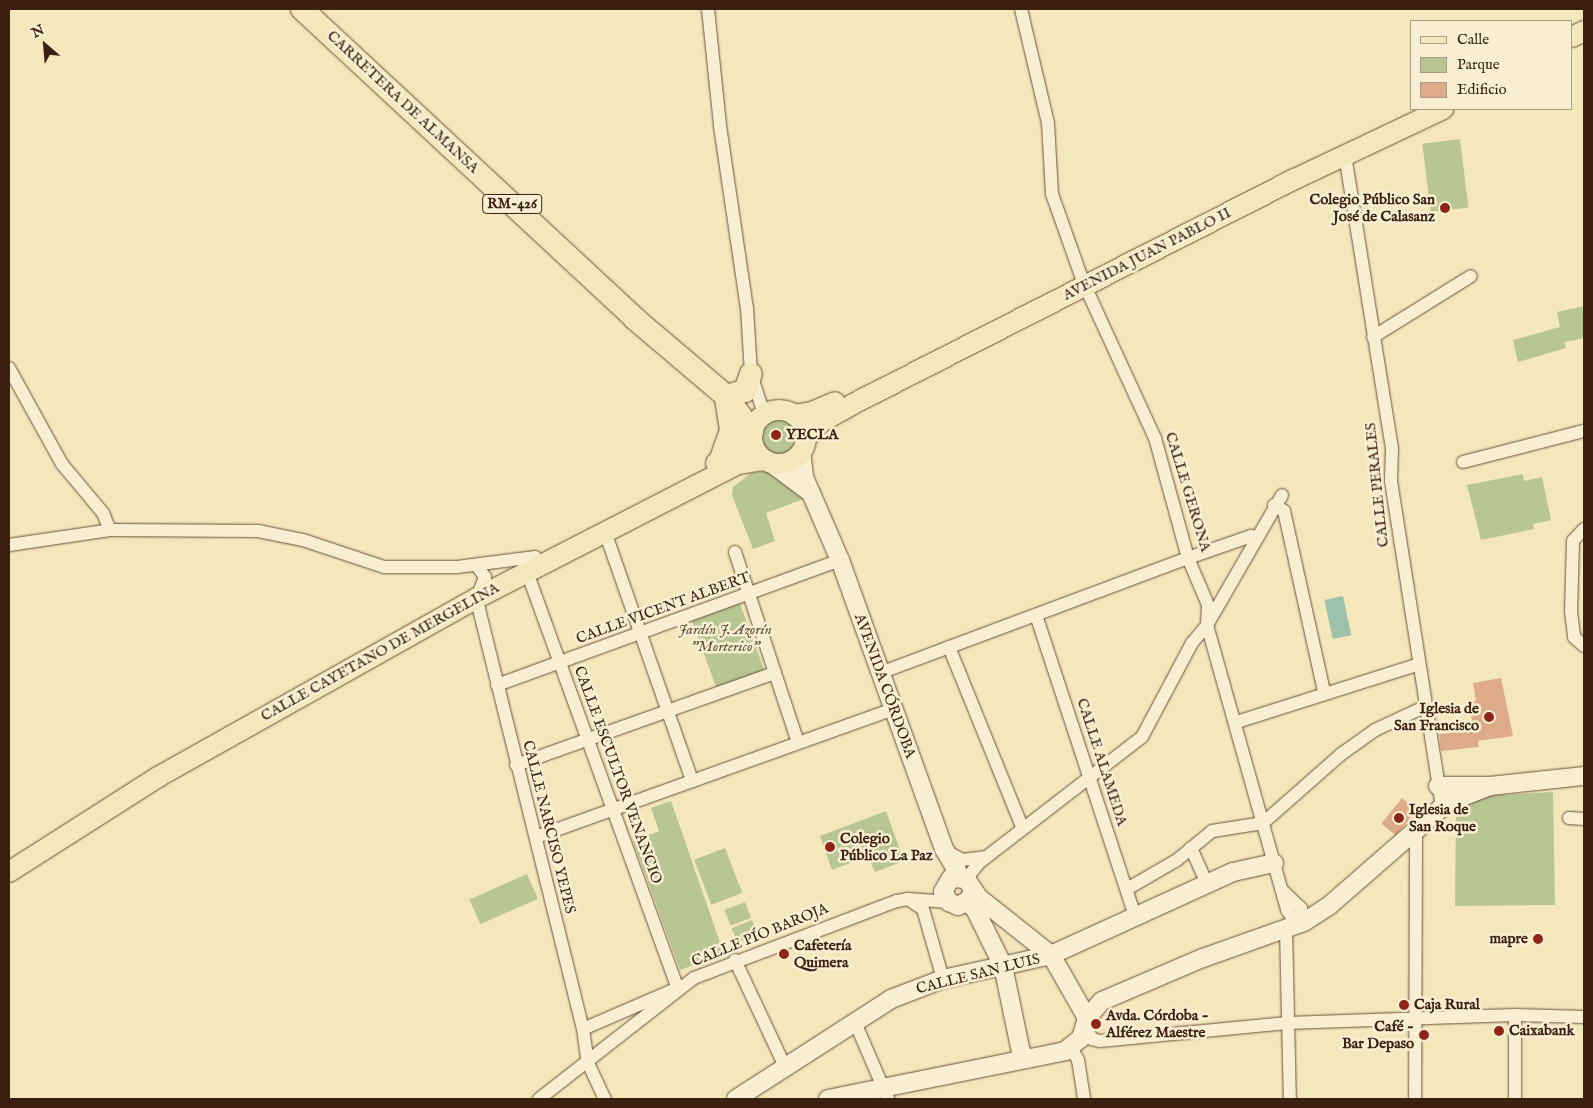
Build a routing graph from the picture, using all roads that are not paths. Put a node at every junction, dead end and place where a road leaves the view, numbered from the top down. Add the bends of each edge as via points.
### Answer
1 (302, 9) edge
2 (708, 9) edge
3 (1021, 9) edge
4 (1414, 110) edge
5 (1441, 110) edge
6 (1345, 155) junction
7 (1472, 276) dead end
8 (1083, 281) junction
9 (1373, 337) junction
10 (9, 368) edge
11 (726, 396) junction
12 (851, 399) junction
13 (764, 411) junction
14 (1584, 431) edge
15 (804, 445) junction
16 (720, 461) junction
17 (768, 461) junction
18 (1463, 462) dead end
19 (811, 494) junction
20 (1282, 495) dead end
21 (1274, 506) junction
22 (1584, 529) edge
23 (110, 530) junction
24 (605, 532) junction
25 (1257, 538) junction
26 (9, 545) edge
27 (735, 552) dead end
28 (1188, 558) junction
29 (840, 560) junction
30 (531, 565) junction
31 (479, 583) junction
32 (749, 594) junction
33 (1036, 615) junction
34 (1207, 625) junction
35 (641, 635) junction
36 (1584, 646) edge
37 (949, 648) junction
38 (561, 663) junction
39 (1417, 665) junction
40 (775, 673) junction
41 (880, 673) junction
42 (497, 685) junction
43 (1324, 692) junction
44 (1424, 707) junction
45 (892, 709) junction
46 (669, 713) junction
47 (1237, 722) junction
48 (591, 741) junction
49 (798, 742) junction
50 (516, 765) junction
51 (1584, 776) edge
52 (1090, 777) junction
53 (692, 781) junction
54 (1438, 786) junction
55 (1490, 786) junction
56 (613, 809) junction
57 (1438, 810) junction
58 (1570, 818) dead end
59 (1584, 819) edge
60 (1263, 823) junction
61 (1023, 829) junction
62 (1411, 834) junction
63 (536, 837) junction
64 (1191, 848) junction
65 (994, 852) junction
66 (946, 853) junction
67 (9, 861) edge
68 (1274, 863) junction
69 (9, 872) edge
70 (1208, 886) junction
71 (1127, 889) junction
72 (956, 891) junction
73 (908, 899) junction
74 (1136, 919) junction
75 (928, 920) junction
76 (1296, 925) junction
77 (1051, 955) junction
78 (735, 960) junction
79 (1003, 966) junction
80 (943, 980) junction
81 (678, 988) junction
82 (1515, 1015) junction
83 (1584, 1017) edge
84 (1414, 1018) junction
85 (854, 1020) junction
86 (1087, 1023) junction
87 (1287, 1023) junction
88 (584, 1029) junction
89 (1100, 1041) junction
90 (1075, 1054) junction
91 (1027, 1058) junction
92 (588, 1063) junction
93 (786, 1069) junction
94 (885, 1092) edge
95 (746, 1097) edge
96 (539, 1099) edge
97 (605, 1099) edge
98 (828, 1099) edge
99 (1084, 1099) edge
100 (1290, 1099) edge
101 (1415, 1099) edge
102 (1515, 1099) edge

1 - 11 highway, CARRETERA DE ALMANSA / RM-426 via 634,318
2 - 13 street via 720,126
3 - 8 street, CALLE GERONA via 1048,123 1052,194
4 - 8 main road, AVENIDA JUAN PABLO II
5 - 6 main road, AVENIDA JUAN PABLO II
6 - 8 main road, AVENIDA JUAN PABLO II
6 - 9 street, CALLE PERALES
7 - 9 street
8 - 12 main road, AVENIDA JUAN PABLO II
8 - 28 street, CALLE GERONA via 1152,430
9 - 39 street, CALLE PERALES via 1392,450 1391,481
10 - 23 street via 62,464 103,513
11 - 13 highway, RM-426
11 - 13 highway via 745,392
11 - 16 highway via 731,430
12 - 13 main road via 812,412
12 - 15 main road, CALLE CAYETANO DE MERGELINA via 821,422
13 - 15 main road via 803,425
13 - 16 main road, CALLE CAYETANO DE MERGELINA
13 - 17 main road
14 - 18 street
15 - 17 main road, CALLE CAYETANO DE MERGELINA via 790,461
15 - 19 main road, AVENIDA CÓRDOBA via 802,468
16 - 30 main road, CALLE CAYETANO DE MERGELINA
17 - 19 main road
17 - 24 main road, CALLE CAYETANO DE MERGELINA via 738,464
19 - 29 main road, AVENIDA CÓRDOBA
20 - 21 street
21 - 25 street
21 - 43 street via 1284,510
22 - 36 street via 1574,541 1571,611 1574,637
23 - 26 street
23 - 31 street via 258,531 303,540 384,567
24 - 30 main road, CALLE CAYETANO DE MERGELINA
24 - 35 street
25 - 28 street via 1251,536
25 - 34 street
27 - 32 street
28 - 33 street
28 - 34 street, CALLE GERONA via 1208,605
29 - 32 street, CALLE VICENT ALBERT
29 - 41 main road, AVENIDA CÓRDOBA
30 - 31 main road, CALLE CAYETANO DE MERGELINA
30 - 31 street
30 - 38 street, CALLE ESCULTOR VENANCIO
31 - 42 street, CALLE NARCISO YEPES
31 - 67 main road, CALLE CAYETANO DE MERGELINA via 152,769
31 - 69 main road, CALLE CAYETANO DE MERGELINA via 158,777
32 - 35 street, CALLE VICENT ALBERT
32 - 40 street
33 - 37 street
33 - 52 street, CALLE ALAMEDA
34 - 47 street, CALLE GERONA
34 - 52 street via 1192,642 1142,737
35 - 38 street, CALLE VICENT ALBERT
35 - 46 street
37 - 41 street
37 - 61 street
38 - 42 street, CALLE VICENT ALBERT
38 - 48 street, CALLE ESCULTOR VENANCIO
39 - 43 street
39 - 44 street, CALLE PERALES
40 - 46 street
40 - 49 street
41 - 45 main road, AVENIDA CÓRDOBA
42 - 50 street, CALLE NARCISO YEPES
43 - 47 street
44 - 54 street, CALLE PERALES
44 - 60 street via 1375,730 1340,754
45 - 49 street
45 - 66 main road, AVENIDA CÓRDOBA
46 - 48 street
46 - 53 street
47 - 60 street, CALLE GERONA
48 - 50 street
48 - 56 street, CALLE ESCULTOR VENANCIO
49 - 53 street
50 - 63 street, CALLE NARCISO YEPES
51 - 55 main road
52 - 61 street
52 - 71 street, CALLE ALAMEDA
53 - 56 street
54 - 55 main road
54 - 57 street, CALLE PERALES
55 - 57 main road via 1455,798
56 - 63 street
56 - 81 street, CALLE ESCULTOR VENANCIO
57 - 62 main road
58 - 59 street
60 - 64 street via 1218,829
60 - 68 street, CALLE GERONA
61 - 65 street
62 - 76 main road
62 - 84 street via 1416,839
63 - 88 street, CALLE NARCISO YEPES
64 - 70 street
64 - 71 street
65 - 66 street via 967,861
65 - 72 street
66 - 72 main road, AVENIDA CÓRDOBA
68 - 70 main road, CALLE SAN LUIS via 1240,869
68 - 76 street, CALLE GERONA via 1286,910
70 - 74 main road, CALLE SAN LUIS
71 - 74 street, CALLE ALAMEDA
72 - 73 street
72 - 75 street
72 - 77 main road
72 - 79 main road via 975,909
73 - 75 street via 920,905
73 - 78 street, CALLE PÍO BAROJA
74 - 77 main road, CALLE SAN LUIS
75 - 80 street via 928,935
76 - 86 main road via 1211,955 1102,1001
76 - 87 street
77 - 79 main road, CALLE SAN LUIS
77 - 86 main road
78 - 81 street, CALLE PÍO BAROJA
78 - 93 street
79 - 80 main road, CALLE SAN LUIS
79 - 91 main road via 1021,1052
80 - 85 main road, CALLE SAN LUIS via 891,999
81 - 88 street
81 - 92 street, CALLE PÍO BAROJA
82 - 83 street
82 - 84 street
82 - 102 street
84 - 87 street
84 - 101 street
85 - 93 main road, CALLE SAN LUIS
85 - 94 street
86 - 89 street via 1092,1039
86 - 90 main road
87 - 89 street
87 - 100 street
88 - 92 street, CALLE NARCISO YEPES
89 - 90 street
90 - 91 main road
90 - 99 street
91 - 94 main road
92 - 96 street, CALLE PÍO BAROJA
92 - 97 street, CALLE NARCISO YEPES
93 - 95 main road, CALLE SAN LUIS
94 - 98 main road

